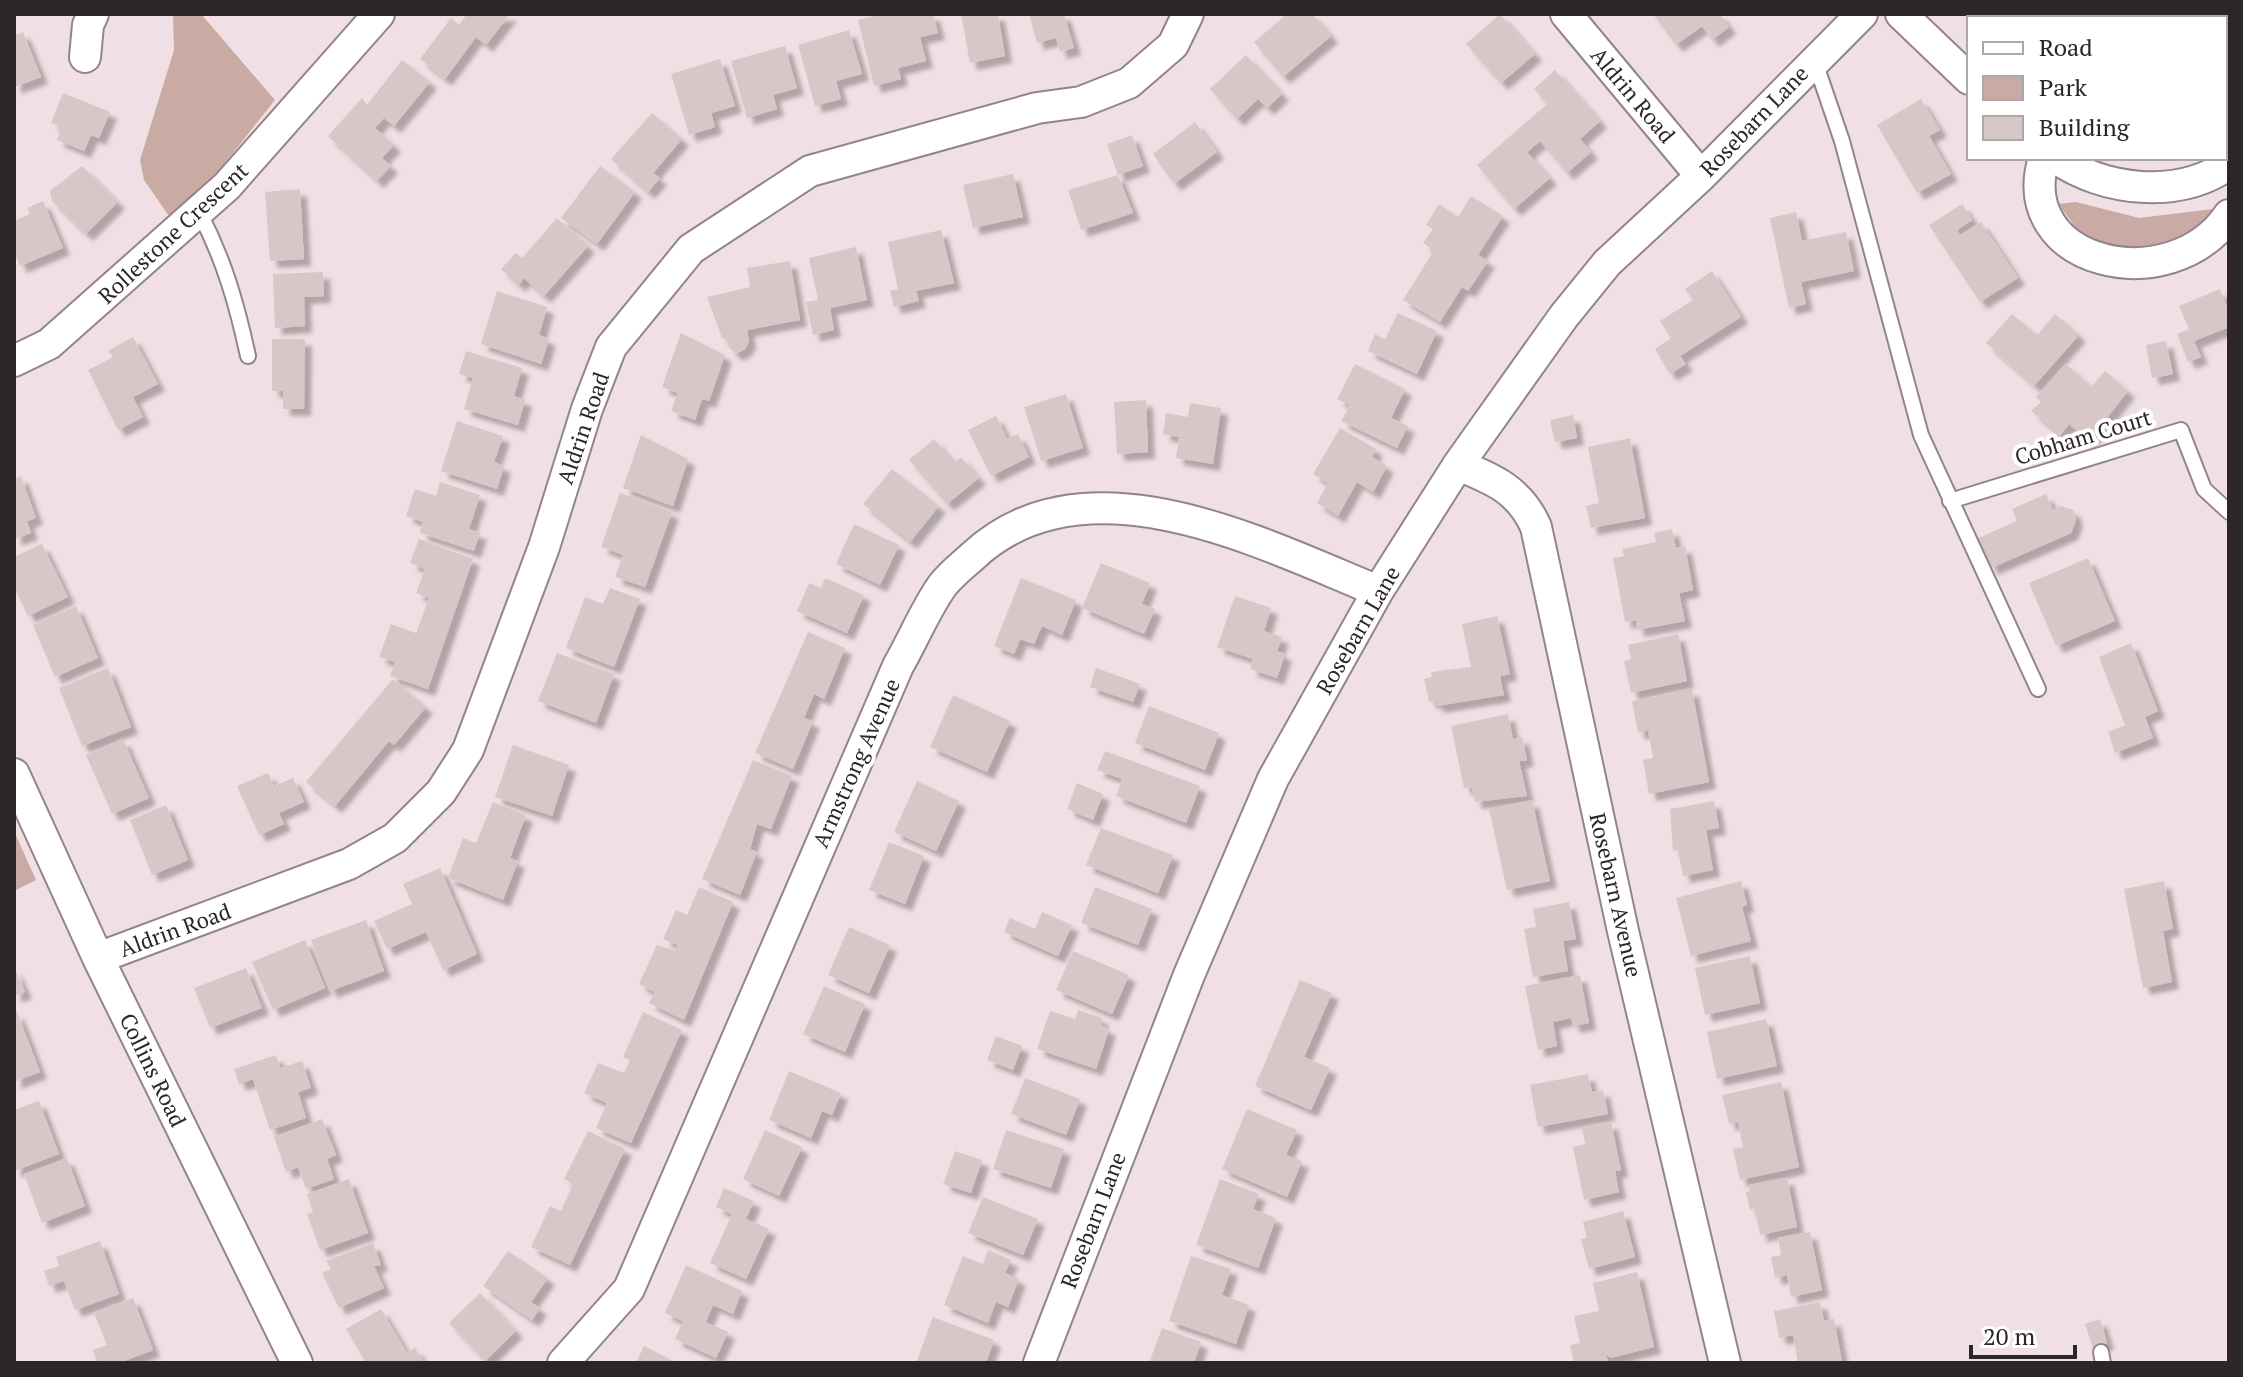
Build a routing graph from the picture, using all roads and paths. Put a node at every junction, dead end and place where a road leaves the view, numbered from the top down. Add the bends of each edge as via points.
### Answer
1 (93, 14) edge
2 (379, 14) edge
3 (1188, 14) edge
4 (1566, 14) edge
5 (1862, 14) edge
6 (1901, 14) edge
7 (85, 57) dead end
8 (1814, 60) junction
9 (1967, 77) edge
10 (2044, 160) edge
11 (2059, 160) edge
12 (2229, 164) edge
13 (1701, 176) junction
14 (199, 212) junction
15 (2229, 215) edge
16 (248, 356) dead end
17 (14, 361) edge
18 (1458, 465) junction
19 (1950, 501) junction
20 (2229, 512) edge
21 (1378, 591) junction
22 (2038, 689) dead end
23 (14, 774) edge
24 (98, 958) junction
25 (297, 1363) edge
26 (563, 1363) edge
27 (1039, 1363) edge
28 (1725, 1363) edge

1 - 7 street
2 - 14 street, Rollestone Crescent
3 - 24 street, Aldrin Road via 1173,45 1129,83 1081,102 1037,108 810,171 691,249 611,347 468,750 441,792 395,838 349,864
4 - 13 street, Aldrin Road
5 - 8 street, Rosebarn Lane
6 - 9 street
8 - 13 street, Rosebarn Lane
8 - 19 lane via 1842,141 1921,435
10 - 15 street via 2041,186 2054,226 2097,260 2140,265 2186,253 2209,239
11 - 12 street via 2103,181 2152,188
13 - 18 street, Rosebarn Lane via 1607,263
14 - 16 lane via 236,298
14 - 17 street, Rollestone Crescent via 49,344
18 - 21 street, Rosebarn Lane
18 - 28 street, Rosebarn Avenue via 1502,483 1527,508 1536,527 1623,931
19 - 20 lane, Cobham Court via 2181,430 2204,489
19 - 22 lane
21 - 26 street, Armstrong Avenue via 1236,532 1131,507 1041,515 988,542 943,584 898,666 629,1289
21 - 27 street, Rosebarn Lane via 1273,779 1189,975
23 - 24 street, Collins Road
24 - 25 street, Collins Road

